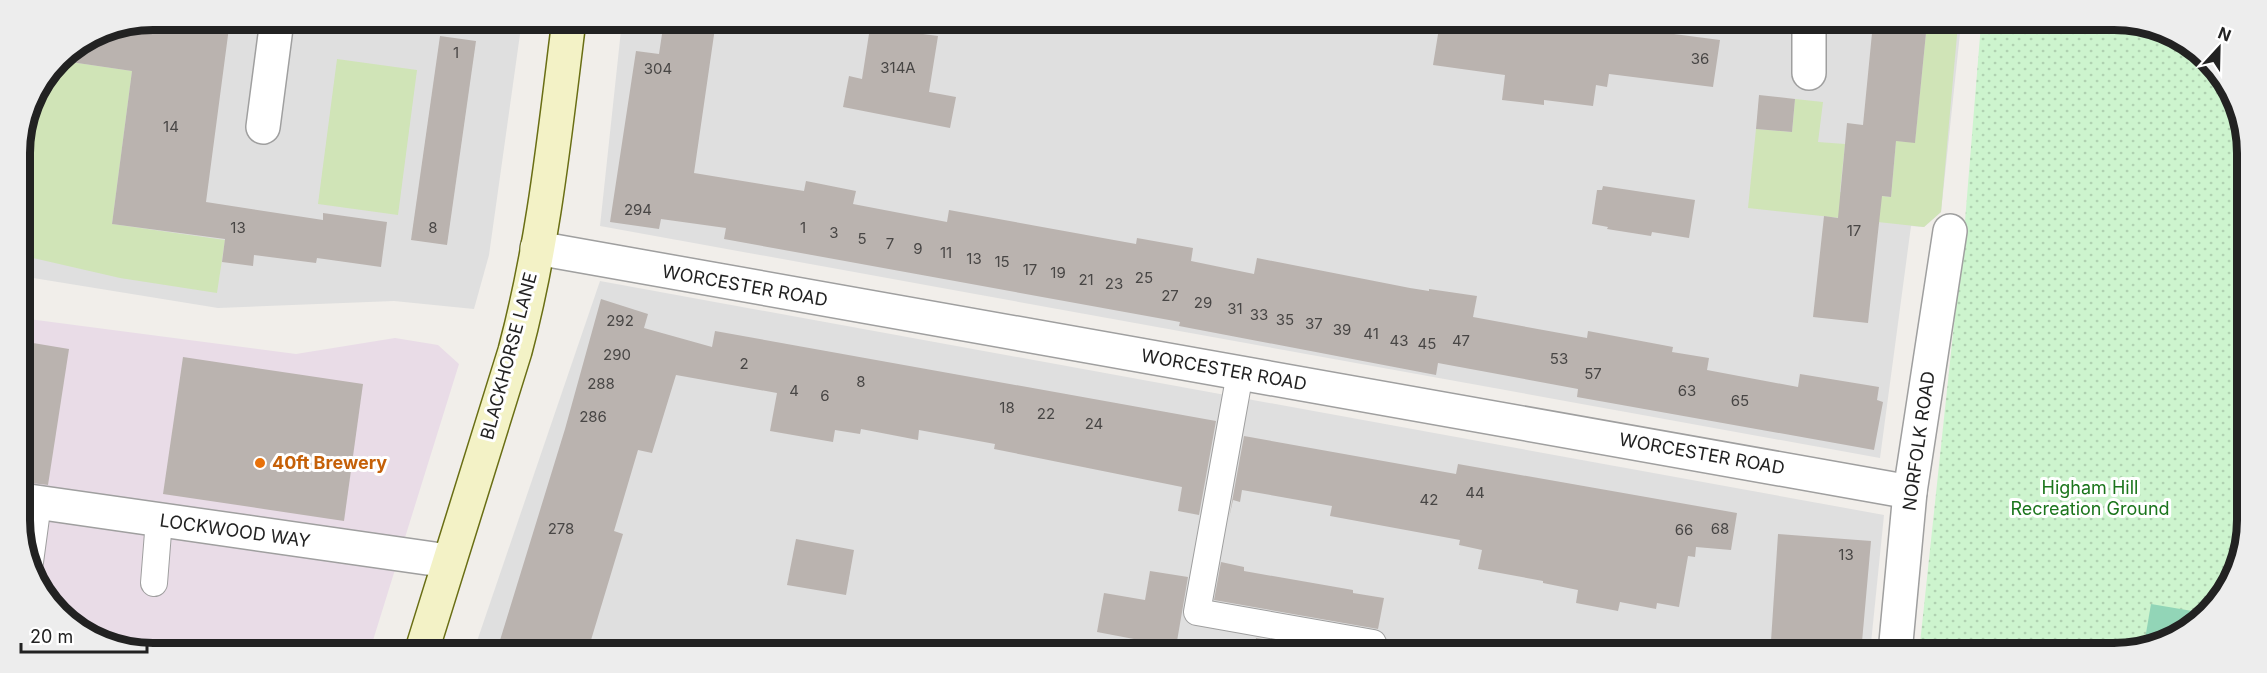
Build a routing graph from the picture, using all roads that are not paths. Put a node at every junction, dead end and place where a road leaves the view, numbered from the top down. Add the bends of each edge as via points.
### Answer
1 (276, 30) edge
2 (568, 30) edge
3 (1809, 30) edge
4 (1809, 73) dead end
5 (263, 127) dead end
6 (1950, 231) dead end
7 (537, 248) junction
8 (1240, 373) junction
9 (30, 501) edge
10 (1909, 504) junction
11 (30, 520) edge
12 (159, 520) junction
13 (448, 561) junction
14 (154, 583) dead end
15 (1373, 642) dead end
16 (424, 643) edge
17 (1896, 643) edge

1 - 5 street
2 - 7 main road, BLACKHORSE LANE
3 - 4 street
6 - 10 street, NORFOLK ROAD
7 - 8 street, WORCESTER ROAD
7 - 13 main road, BLACKHORSE LANE via 515,351
8 - 10 street, WORCESTER ROAD
8 - 15 lane via 1197,612
9 - 11 lane
9 - 12 street, LOCKWOOD WAY
10 - 17 street, NORFOLK ROAD
12 - 13 street, LOCKWOOD WAY
12 - 14 lane
13 - 16 main road, BLACKHORSE LANE

